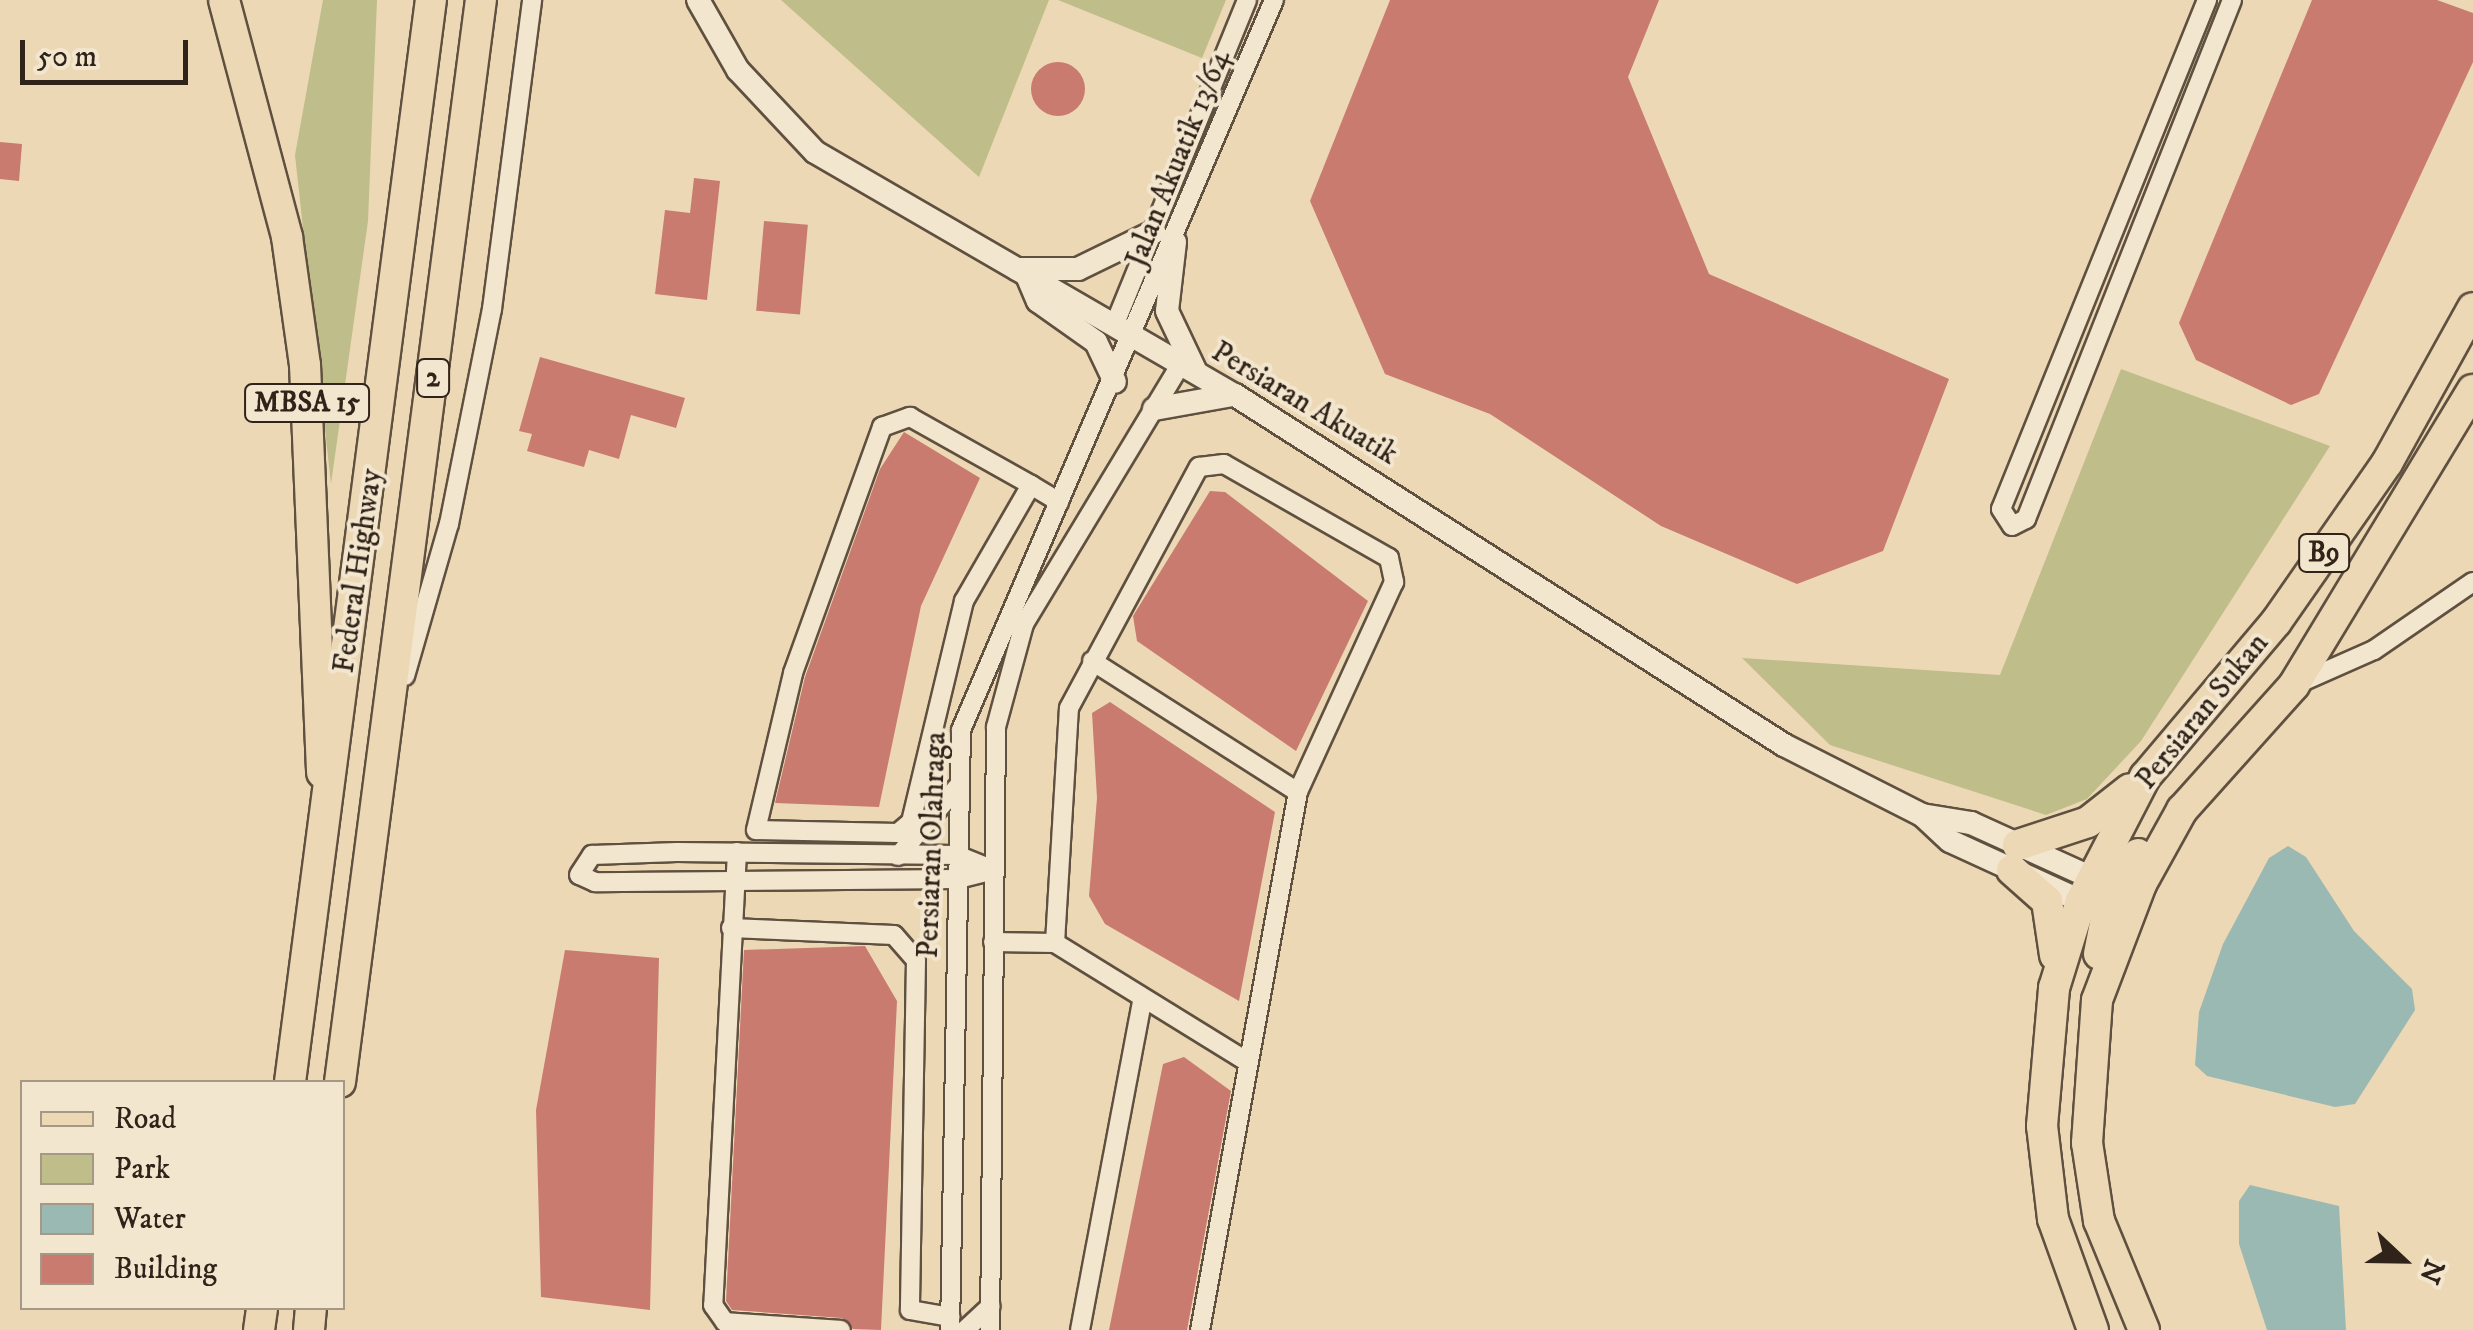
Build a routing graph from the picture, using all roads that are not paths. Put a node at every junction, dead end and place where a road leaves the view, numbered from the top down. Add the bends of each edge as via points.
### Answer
1 (224, 0) edge
2 (431, 0) edge
3 (480, 0) edge
4 (532, 0) edge
5 (698, 0) edge
6 (1247, 0) edge
7 (1274, 0) edge
8 (2206, 0) edge
9 (2232, 0) edge
10 (1164, 237) junction
11 (1021, 273) junction
12 (2473, 308) edge
13 (1124, 332) junction
14 (1189, 369) junction
15 (1115, 382) junction
16 (2473, 390) edge
17 (1235, 395) junction
18 (1154, 409) junction
19 (1031, 485) junction
20 (1059, 502) junction
21 (2473, 582) edge
22 (1092, 661) junction
23 (2294, 685) junction
24 (382, 754) junction
25 (2145, 777) junction
26 (959, 785) junction
27 (1298, 792) junction
28 (2182, 810) junction
29 (324, 816) junction
30 (677, 852) junction
31 (737, 852) junction
32 (957, 855) junction
33 (898, 856) junction
34 (2015, 858) junction
35 (994, 870) junction
36 (957, 879) junction
37 (676, 880) junction
38 (735, 881) junction
39 (2094, 892) junction
40 (731, 928) junction
41 (992, 942) junction
42 (1055, 943) junction
43 (2054, 988) junction
44 (2098, 1000) junction
45 (1142, 1001) junction
46 (1248, 1062) junction
47 (290, 1080) edge
48 (340, 1080) edge
49 (994, 1302) junction
50 (1082, 1321) edge
51 (955, 1326) edge
52 (841, 1330) edge
53 (990, 1330) edge
54 (1200, 1330) edge
55 (2093, 1330) edge
56 (2144, 1330) edge

1 - 29 main road, MBSA 15 via 287,237 305,366
2 - 29 main road, Federal Highway / 2
3 - 24 main road, Federal Highway / 2
4 - 24 street via 492,309 449,524
5 - 11 street, Persiaran Akuatik via 738,70 815,152
6 - 10 street, Jalan Akuatik 13/64
7 - 10 street, Jalan Akuatik 13/64
8 - 9 street via 2002,510 2012,526 2026,519
10 - 11 street via 1078,269
10 - 13 street, Jalan Akuatik 13/64
10 - 14 street via 1167,311
11 - 13 street, Persiaran Akuatik
11 - 15 street via 1038,301 1096,342
12 - 25 main road, Persiaran Sukan / B9 via 2376,479 2276,622
13 - 14 street, Persiaran Akuatik
13 - 15 street, Persiaran Olahraga
14 - 17 street, Persiaran Akuatik
14 - 18 street, Persiaran Olahraga
15 - 20 street, Persiaran Olahraga
16 - 23 main road, Persiaran Sukan / B9
17 - 18 street
17 - 34 street, Persiaran Akuatik via 1784,745 1922,815 1950,840
18 - 35 street, Persiaran Olahraga via 1024,624 996,728
19 - 19 street via 910,417 882,426 793,673 756,830 898,833 911,822 964,601
19 - 20 street
20 - 26 street, Persiaran Olahraga via 961,730
21 - 23 street via 2374,650
22 - 27 street
22 - 27 street via 1200,468 1224,464 1389,558 1394,582
22 - 42 street via 1069,708
23 - 28 main road, Persiaran Sukan / B9
24 - 48 main road, Federal Highway / 2
25 - 34 main road via 2088,822
25 - 39 main road, Persiaran Sukan / B9
26 - 32 street, Persiaran Olahraga
26 - 33 street
27 - 46 street
28 - 39 main road
28 - 44 main road, Persiaran Sukan / B9 via 2141,884
29 - 47 main road, Federal Highway / 2
30 - 31 street
30 - 37 street
30 - 37 street via 592,855 579,875 596,882
31 - 33 street
31 - 38 street
32 - 33 street
32 - 35 street
32 - 36 street, Persiaran Olahraga
34 - 39 street, Persiaran Akuatik
34 - 43 main road via 2056,921
35 - 36 street
35 - 41 street, Persiaran Olahraga
36 - 38 street
36 - 51 street, Persiaran Olahraga
37 - 38 street
38 - 40 street
39 - 43 main road, Persiaran Sukan / B9
39 - 44 main road
40 - 51 street via 894,935 916,960 910,1310
40 - 52 street via 715,1315
41 - 42 street
41 - 49 street, Persiaran Olahraga
42 - 45 street
43 - 55 main road, Persiaran Sukan / B9 via 2042,1126 2053,1219
44 - 56 main road, Persiaran Sukan / B9 via 2087,1143 2099,1220
45 - 46 street
45 - 50 street
46 - 54 street
49 - 51 street
49 - 53 street, Persiaran Olahraga

